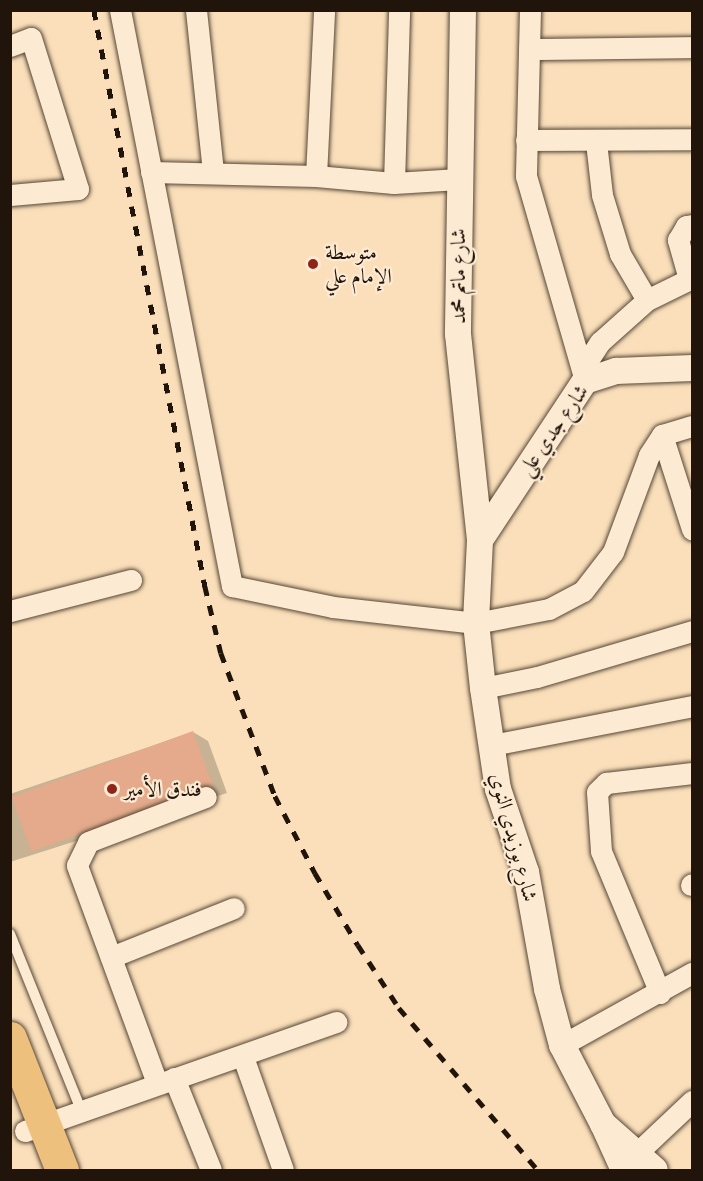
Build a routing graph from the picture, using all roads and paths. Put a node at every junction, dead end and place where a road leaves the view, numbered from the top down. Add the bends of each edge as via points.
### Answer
1 (120, 10) edge
2 (196, 10) edge
3 (324, 10) edge
4 (399, 10) edge
5 (463, 10) edge
6 (530, 10) edge
7 (10, 46) edge
8 (693, 47) edge
9 (529, 49) junction
10 (693, 139) edge
11 (526, 140) junction
12 (596, 142) junction
13 (152, 172) junction
14 (213, 173) junction
15 (316, 176) junction
16 (459, 179) junction
17 (394, 183) junction
18 (10, 195) edge
19 (693, 225) edge
20 (691, 279) edge
21 (647, 300) junction
22 (693, 368) edge
23 (584, 374) junction
24 (693, 426) edge
25 (662, 435) junction
26 (693, 529) edge
27 (480, 540) junction
28 (131, 580) dead end
29 (10, 611) edge
30 (476, 623) junction
31 (693, 631) edge
32 (483, 688) junction
33 (693, 706) edge
34 (492, 745) junction
35 (693, 773) edge
36 (206, 796) dead end
37 (234, 908) dead end
38 (10, 934) edge
39 (111, 957) junction
40 (693, 973) edge
41 (660, 993) junction
42 (337, 1022) dead end
43 (10, 1038) edge
44 (562, 1045) junction
45 (243, 1057) junction
46 (166, 1080) junction
47 (10, 1092) edge
48 (693, 1101) edge
49 (81, 1110) junction
50 (34, 1127) junction
51 (639, 1165) edge
52 (40, 1170) edge
53 (62, 1170) edge
54 (211, 1170) edge
55 (283, 1170) edge

1 - 13 street
2 - 14 street
3 - 15 street
4 - 17 street
5 - 16 street, شارع ماتم محمد
6 - 9 street
7 - 18 street via 32,38 78,189
8 - 9 street
9 - 11 street
10 - 12 street
11 - 12 street
11 - 23 street via 526,176
12 - 21 street via 602,195 620,254
13 - 14 street
13 - 30 street via 232,586 333,607
14 - 15 street
15 - 17 street
16 - 17 street
16 - 27 street, شارع ماتم محمد via 458,334
19 - 20 street via 686,226 678,240
20 - 21 street
21 - 23 street via 600,342
22 - 23 street, شارع جدي علي
23 - 27 street, شارع جدي علي
24 - 25 street
25 - 26 street
25 - 30 street via 649,455 613,552 583,591 549,609
27 - 30 street, شارع بوزيدي النوي
28 - 29 street
30 - 32 street, شارع بوزيدي النوي
31 - 32 street via 537,677
32 - 34 street, شارع بوزيدي النوي
33 - 34 street
34 - 44 street, شارع بوزيدي النوي via 498,789 526,872 547,989
35 - 41 street via 606,783 597,792 601,851
36 - 39 street via 88,842 80,854 77,865
37 - 39 street
38 - 49 lane
39 - 46 street
40 - 41 street
41 - 44 street
42 - 45 street
43 - 50 main road
44 - 51 street, شارع بوزيدي النوي via 603,1124
45 - 46 street
45 - 55 street
46 - 49 street
46 - 54 street
47 - 50 main road
48 - 51 street
49 - 50 street
50 - 52 main road
50 - 53 main road

